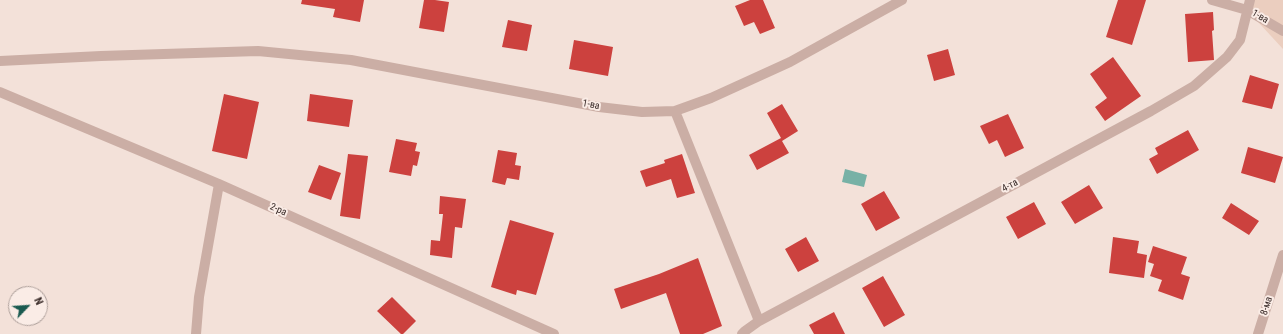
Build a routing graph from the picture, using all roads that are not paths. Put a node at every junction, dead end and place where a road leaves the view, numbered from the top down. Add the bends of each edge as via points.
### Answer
1 (902, 0) edge
2 (1212, 0) edge
3 (1249, 5) edge
4 (1283, 31) edge
5 (0, 61) edge
6 (0, 92) edge
7 (675, 111) junction
8 (219, 184) junction
9 (1283, 255) edge
10 (759, 321) junction
11 (196, 334) edge
12 (554, 334) edge
13 (742, 334) edge
14 (1258, 334) edge

1 - 7 street, 1-ва via 790,62 712,98
2 - 3 street, 1-ва
3 - 4 street, 1-ва
3 - 10 street, 4-та via 1240,40 1227,57 1194,86
5 - 7 street, 1-ва via 258,51 351,60 599,107 642,112
6 - 8 street, 2-ра
7 - 10 street
8 - 11 street via 199,298
8 - 12 street, 2-ра
9 - 14 street, 8-ма
10 - 13 street, 4-та

